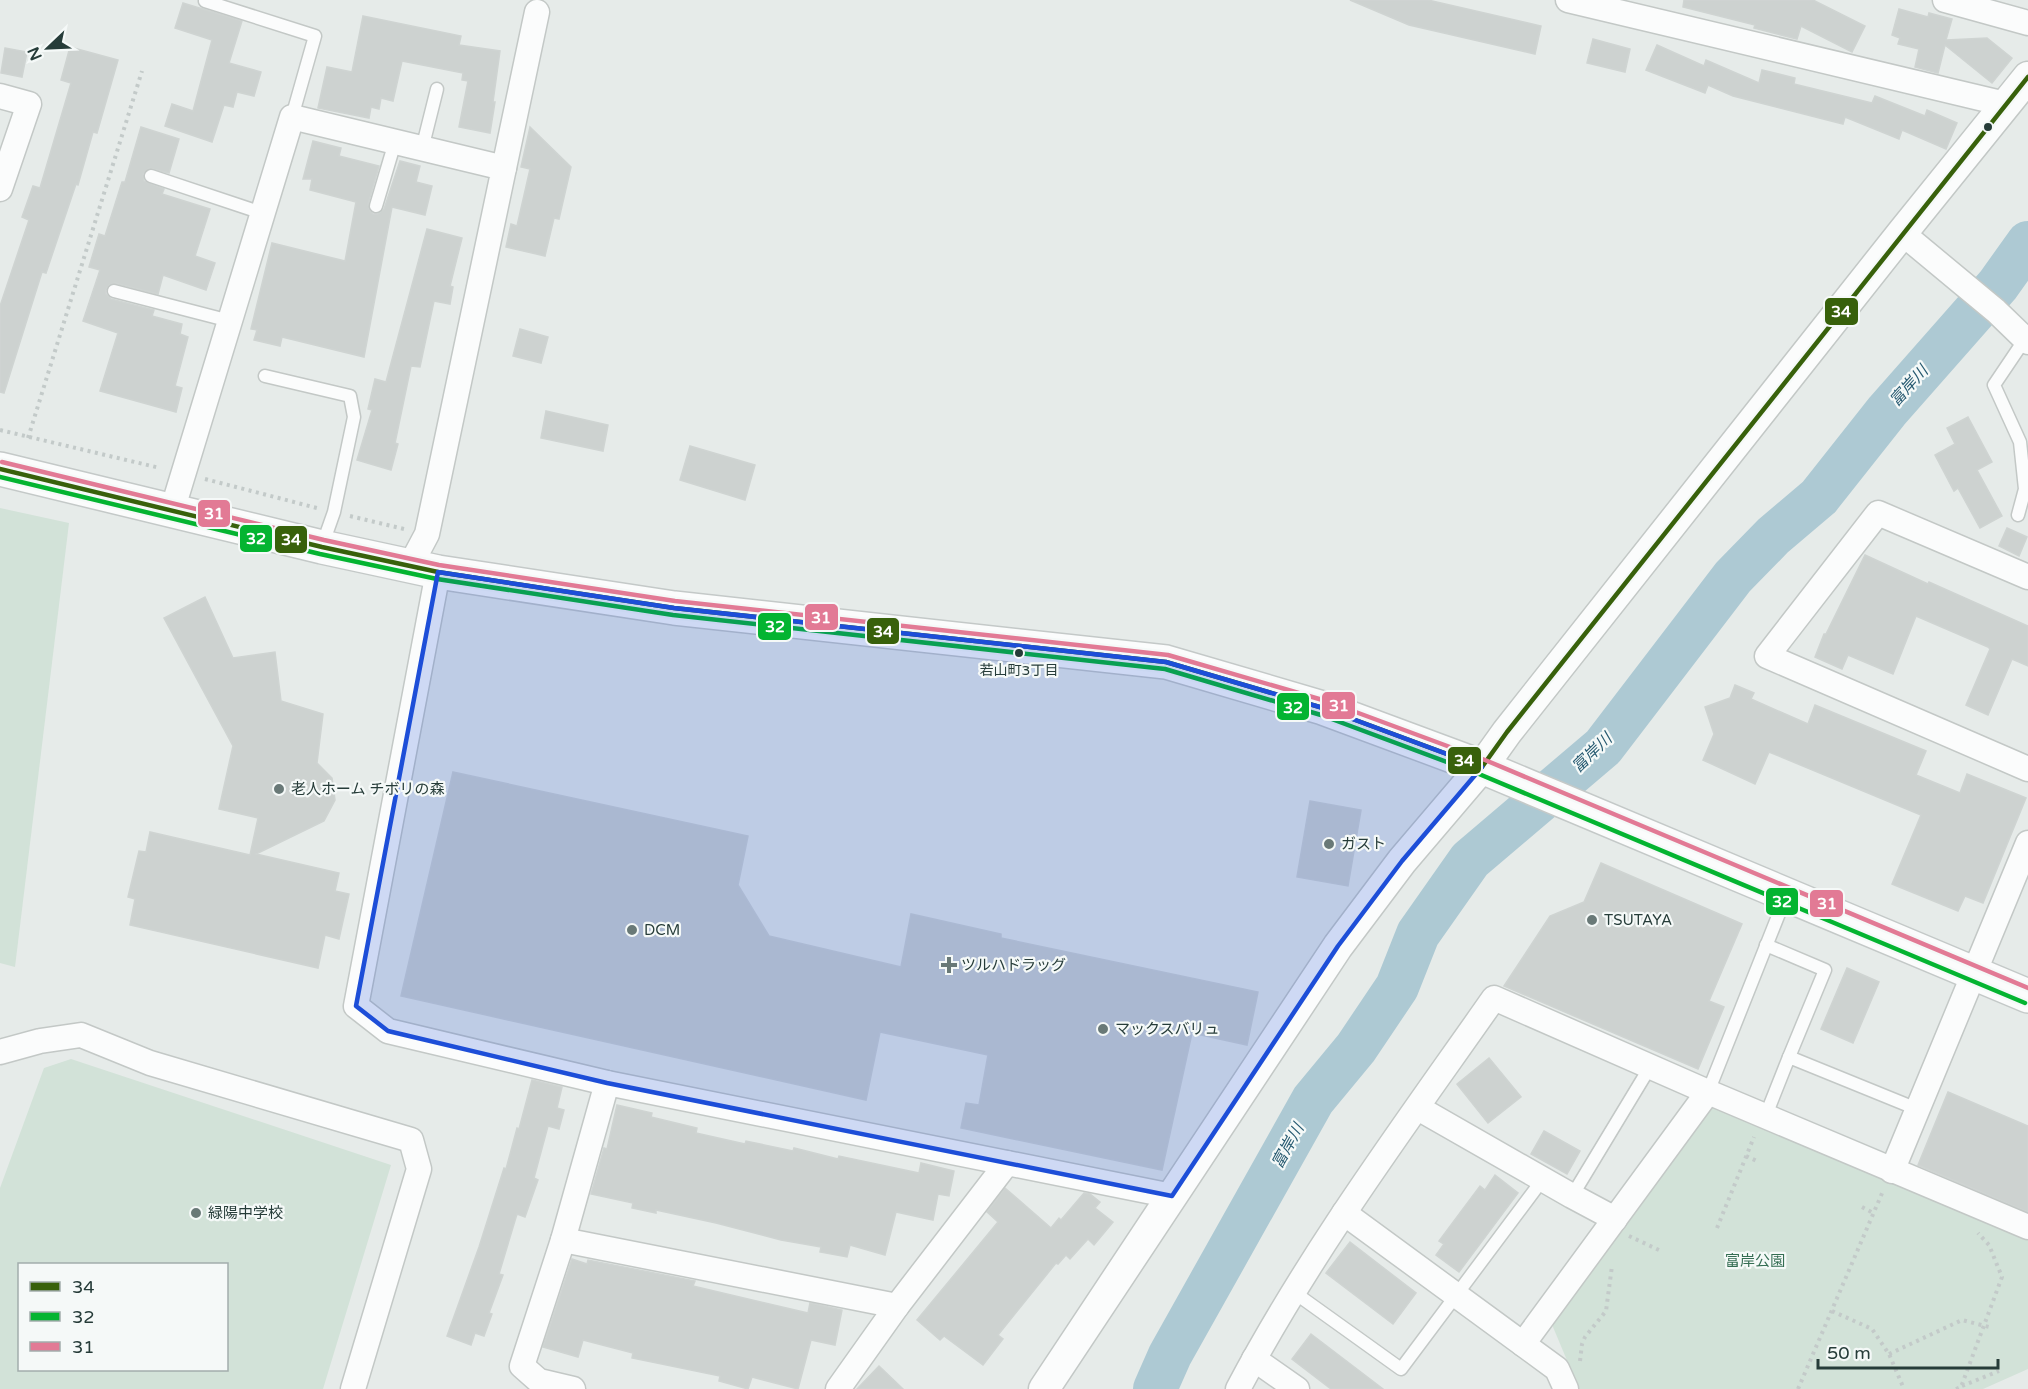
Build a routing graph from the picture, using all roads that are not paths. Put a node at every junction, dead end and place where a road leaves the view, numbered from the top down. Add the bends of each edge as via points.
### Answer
1 (1568, 0) edge
2 (1946, 0) edge
3 (205, 1) edge
4 (537, 12) dead end
5 (2028, 23) edge
6 (2028, 77) edge
7 (437, 89) dead end
8 (0, 96) edge
9 (2005, 104) junction
10 (292, 117) junction
11 (395, 142) junction
12 (422, 148) junction
13 (504, 168) junction
14 (150, 176) dead end
15 (0, 189) edge
16 (376, 206) dead end
17 (262, 213) junction
18 (1902, 233) junction
19 (114, 291) dead end
20 (230, 321) junction
21 (2027, 339) edge
22 (266, 376) dead end
23 (0, 469) edge
24 (172, 511) junction
25 (2018, 515) dead end
26 (322, 547) junction
27 (424, 569) junction
28 (2028, 577) edge
29 (2028, 769) edge
30 (1496, 773) junction
31 (2028, 843) edge
32 (1787, 894) junction
33 (1766, 945) junction
34 (1975, 973) junction
35 (2028, 996) edge
36 (0, 1052) edge
37 (1789, 1057) junction
38 (1650, 1067) junction
39 (607, 1083) junction
40 (1708, 1092) junction
41 (1418, 1108) junction
42 (1917, 1109) junction
43 (1766, 1115) junction
44 (1007, 1163) junction
45 (1892, 1171) junction
46 (1543, 1179) junction
47 (1172, 1196) junction
48 (1572, 1196) junction
49 (1344, 1213) junction
50 (1623, 1227) junction
51 (2028, 1227) edge
52 (563, 1240) junction
53 (1295, 1293) junction
54 (1457, 1296) junction
55 (897, 1306) junction
56 (1523, 1344) junction
57 (1254, 1359) junction
58 (353, 1389) edge
59 (573, 1389) edge
60 (838, 1389) edge
61 (1044, 1389) edge
62 (1238, 1389) edge
63 (1296, 1389) edge
64 (1566, 1389) edge

1 - 9 street
2 - 5 street
3 - 10 lane via 315,36
4 - 13 street
6 - 9 street
7 - 12 lane
8 - 15 street via 29,104
9 - 18 street
10 - 11 street
10 - 17 street
11 - 12 street
11 - 16 lane
12 - 13 street
13 - 27 street via 427,534
14 - 17 lane
17 - 20 street
18 - 21 street
18 - 30 street via 1507,732
19 - 20 lane
20 - 24 street
21 - 25 lane via 1994,385 2020,442 2025,489
22 - 26 lane via 350,396 354,417 334,512
23 - 24 main road
24 - 26 main road
26 - 27 main road
27 - 30 main road via 674,608 1166,662 1323,708
27 - 39 street via 356,1006 388,1030
28 - 29 street via 1878,513 1767,656
30 - 32 main road
30 - 47 street via 1402,861 1338,946
31 - 34 street
32 - 33 lane
32 - 34 main road
33 - 37 lane via 1825,970
33 - 40 lane
34 - 35 main road
34 - 42 street
36 - 58 street via 81,1035 150,1063 411,1140 419,1169
37 - 42 lane
37 - 43 lane
38 - 40 street
38 - 41 street via 1494,998
38 - 48 lane
39 - 44 street
39 - 52 street
40 - 43 street
40 - 50 street
41 - 46 street
41 - 49 street
42 - 45 street
43 - 45 street
44 - 47 street
44 - 55 street
45 - 51 street
46 - 48 street
46 - 54 lane
47 - 61 street
48 - 50 street
49 - 53 street
49 - 54 street
50 - 56 street
52 - 55 street
52 - 59 street via 522,1366 539,1381
53 - 54 lane via 1401,1369
53 - 57 street
54 - 56 street
55 - 60 street
56 - 64 street via 1557,1369
57 - 62 street
57 - 63 street

